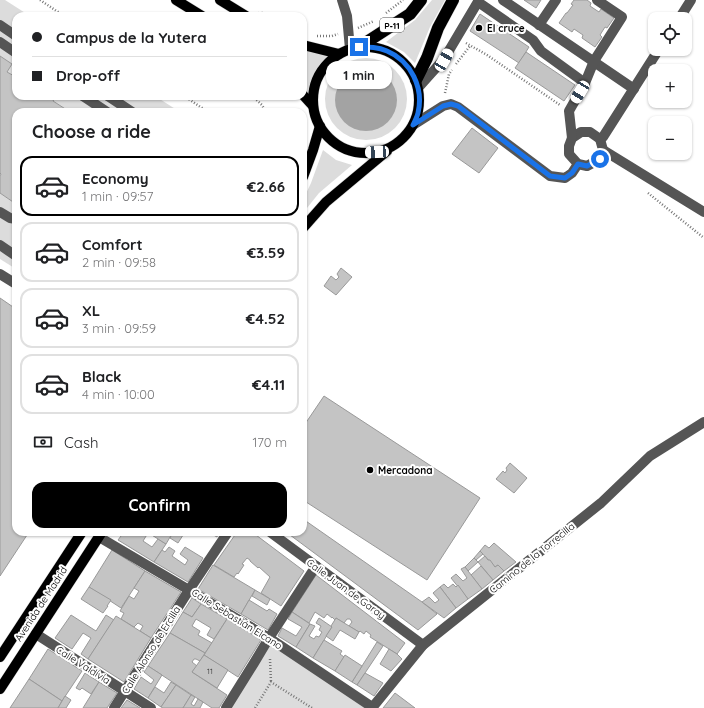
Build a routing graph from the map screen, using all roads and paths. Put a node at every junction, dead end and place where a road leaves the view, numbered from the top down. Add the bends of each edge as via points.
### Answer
1 (40, 0) edge
2 (176, 0) edge
3 (220, 0) edge
4 (342, 0) edge
5 (421, 0) edge
6 (453, 0) edge
7 (503, 0) edge
8 (556, 0) edge
9 (597, 0) edge
10 (691, 0) edge
11 (478, 1) edge
12 (58, 12) edge
13 (196, 12) edge
14 (240, 12) edge
15 (683, 12) edge
16 (539, 24) junction
17 (0, 25) edge
18 (12, 33) edge
19 (456, 38) junction
20 (0, 42) edge
21 (307, 46) edge
22 (470, 46) junction
23 (354, 48) junction
24 (12, 50) edge
25 (339, 54) junction
26 (655, 56) edge
27 (594, 61) junction
28 (586, 83) junction
29 (417, 84) junction
30 (634, 89) junction
31 (307, 99) edge
32 (89, 100) edge
33 (114, 100) edge
34 (190, 100) edge
35 (256, 100) edge
36 (313, 106) junction
37 (443, 106) junction
38 (101, 108) edge
39 (126, 108) edge
40 (202, 108) edge
41 (264, 108) edge
42 (568, 111) junction
43 (413, 125) junction
44 (320, 126) junction
45 (572, 138) junction
46 (600, 139) junction
47 (392, 147) junction
48 (603, 150) junction
49 (578, 164) junction
50 (307, 166) edge
51 (0, 212) edge
52 (704, 212) edge
53 (12, 218) edge
54 (307, 223) edge
55 (0, 245) edge
56 (12, 253) edge
57 (0, 274) edge
58 (12, 282) edge
59 (704, 422) edge
60 (79, 536) edge
61 (100, 536) edge
62 (104, 536) edge
63 (225, 536) edge
64 (275, 536) edge
65 (316, 566) junction
66 (189, 590) junction
67 (36, 634) junction
68 (269, 638) junction
69 (423, 645) junction
70 (0, 657) edge
71 (0, 689) edge
72 (124, 691) junction
73 (114, 708) edge
74 (151, 708) edge
75 (226, 708) edge
76 (255, 708) edge
77 (312, 708) edge
78 (372, 708) edge

1 - 12 path
2 - 13 main road
3 - 14 main road
4 - 23 street
5 - 23 highway, P-11 via 410,14
6 - 29 highway via 438,28
7 - 16 street
8 - 16 street
9 - 27 street via 622,17
10 - 15 street
11 - 19 street
11 - 28 street via 533,40 541,51
16 - 27 street
17 - 18 street
19 - 22 path
19 - 29 street via 444,60
20 - 24 street
21 - 25 main road
22 - 37 path via 449,74
22 - 42 path
23 - 25 main road
23 - 29 main road via 373,47 387,51 404,63
25 - 36 main road via 327,63 318,76 313,91
26 - 30 street
27 - 28 street
27 - 30 street
28 - 42 street
29 - 43 main road via 420,101
30 - 46 street
31 - 36 main road
32 - 38 street
33 - 39 street
34 - 40 path
35 - 41 path
36 - 44 main road
37 - 43 street
37 - 49 street via 458,106 550,176 565,178
42 - 45 street
43 - 47 main road
44 - 47 main road via 330,139 346,149 360,153 377,152
44 - 50 main road
45 - 46 street via 581,132 590,132
45 - 49 street via 569,154
46 - 48 street
47 - 54 main road via 326,202
48 - 49 street via 600,159 587,166
48 - 52 street
51 - 53 street
55 - 56 street
57 - 58 street
59 - 69 street, Camino de la Torrecilla via 650,456 601,503
60 - 70 main road, Avenida de Madrid
61 - 67 main road, Avenida de Madrid
62 - 66 street, Calle Sebastián Elcano
63 - 66 street, Calle Alonso de Ercilla
64 - 65 street, Calle Juan de Garay
65 - 68 street
65 - 69 street, Calle Juan de Garay
66 - 68 street, Calle Sebastián Elcano
66 - 72 street, Calle Alonso de Ercilla
67 - 71 main road, Avenida de Madrid
67 - 72 street, Calle Valdivia
68 - 75 street
68 - 78 street, Calle Sebastián Elcano
69 - 78 street, Camino de la Torrecilla
72 - 73 street, Calle Alonso de Ercilla
72 - 74 street, Calle Valdivia
76 - 77 path via 271,682

